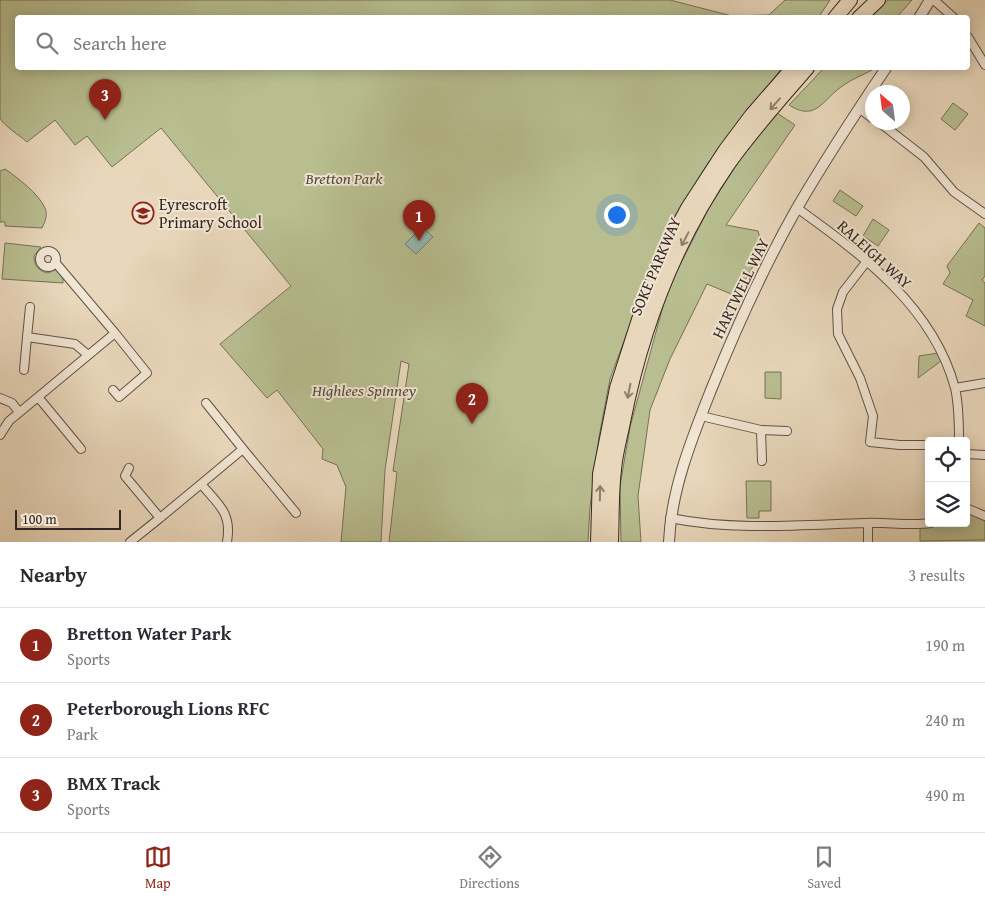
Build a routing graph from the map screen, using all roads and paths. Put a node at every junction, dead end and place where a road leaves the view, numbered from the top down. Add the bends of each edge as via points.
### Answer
1 (841, 0) edge
2 (850, 0) edge
3 (865, 0) edge
4 (878, 0) edge
5 (932, 0) edge
6 (831, 15) edge
7 (838, 15) edge
8 (852, 15) edge
9 (862, 15) edge
10 (921, 15) edge
11 (950, 15) edge
12 (970, 40) edge
13 (985, 65) edge
14 (791, 70) edge
15 (805, 70) edge
16 (885, 70) edge
17 (859, 108) junction
18 (865, 113) edge
19 (889, 130) edge
20 (798, 208) junction
21 (985, 214) edge
22 (55, 262) dead end
23 (867, 262) junction
24 (30, 307) dead end
25 (115, 333) junction
26 (27, 337) junction
27 (88, 355) junction
28 (24, 370) dead end
29 (985, 383) edge
30 (955, 388) junction
31 (113, 390) dead end
32 (38, 397) junction
33 (0, 398) edge
34 (211, 405) dead end
35 (19, 412) junction
36 (701, 416) junction
37 (761, 430) junction
38 (787, 432) dead end
39 (0, 435) edge
40 (959, 437) edge
41 (925, 445) edge
42 (81, 449) dead end
43 (243, 449) junction
44 (970, 454) edge
45 (985, 455) edge
46 (762, 461) dead end
47 (129, 468) dead end
48 (202, 484) junction
49 (295, 507) dead end
50 (970, 510) edge
51 (985, 516) edge
52 (160, 518) junction
53 (670, 518) junction
54 (868, 523) junction
55 (925, 523) edge
56 (130, 542) edge
57 (227, 542) edge
58 (598, 542) edge
59 (611, 542) edge
60 (669, 542) edge
61 (868, 542) edge

1 - 6 highway
2 - 7 highway
3 - 8 highway
4 - 9 highway
5 - 10 street
5 - 11 street
12 - 13 street
58 -> 14 highway, SOKE PARKWAY via 600,474 616,388 644,301 688,208 725,151
15 -> 59 highway, SOKE PARKWAY via 728,164 695,218 656,302 630,384 614,469
16 - 17 street, HARTWELL WAY
17 - 18 street
17 - 20 street, HARTWELL WAY
19 - 21 street via 924,157 954,192
20 - 23 street, RALEIGH WAY
20 - 36 street, HARTWELL WAY via 757,285
22 - 25 street
23 - 30 street, RALEIGH WAY via 898,289 922,320 942,354
23 - 41 street via 843,292 837,308 838,334 860,378 873,416 870,442
24 - 26 street
25 - 27 street
25 - 31 street via 147,373 119,397
26 - 27 street via 75,344
26 - 28 street
27 - 32 street
29 - 30 street
30 - 40 street, RALEIGH WAY
32 - 35 street
32 - 42 street via 71,442
33 - 35 street via 12,403
34 - 43 street
35 - 39 street
36 - 37 street
36 - 53 street, HARTWELL WAY
37 - 38 street
37 - 46 street
43 - 48 street
43 - 49 street
44 - 45 street
47 - 52 street via 126,476
48 - 52 street
48 - 57 street via 226,515 229,522
50 - 51 street
52 - 56 street
53 - 54 street via 738,526
53 - 60 street, HARTWELL WAY
54 - 55 street
54 - 61 street

